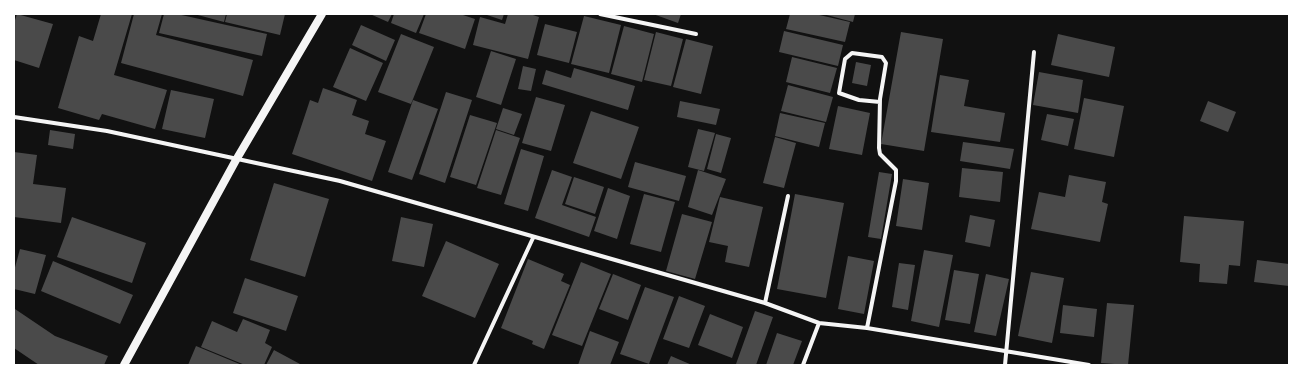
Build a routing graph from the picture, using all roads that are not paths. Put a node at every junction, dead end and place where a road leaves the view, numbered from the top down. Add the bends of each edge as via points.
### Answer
1 (322, 14) edge
2 (600, 14) edge
3 (696, 34) dead end
4 (1034, 52) dead end
5 (880, 102) junction
6 (14, 117) edge
7 (236, 160) junction
8 (788, 196) dead end
9 (533, 238) junction
10 (764, 303) junction
11 (819, 323) junction
12 (867, 328) junction
13 (1006, 352) junction
14 (124, 365) edge
15 (474, 365) edge
16 (803, 365) edge
17 (1004, 365) edge
18 (1089, 365) edge

1 - 7 main road
2 - 3 street
4 - 13 street
5 - 5 street via 886,63 882,57 852,53 845,59 839,93 859,100
5 - 12 street via 880,154 896,170 896,181
6 - 7 street via 107,131
7 - 9 street via 340,181
7 - 14 main road
8 - 10 street
9 - 10 street
9 - 15 street
10 - 11 street
11 - 12 street
11 - 16 street
12 - 13 street
13 - 17 street
13 - 18 street

